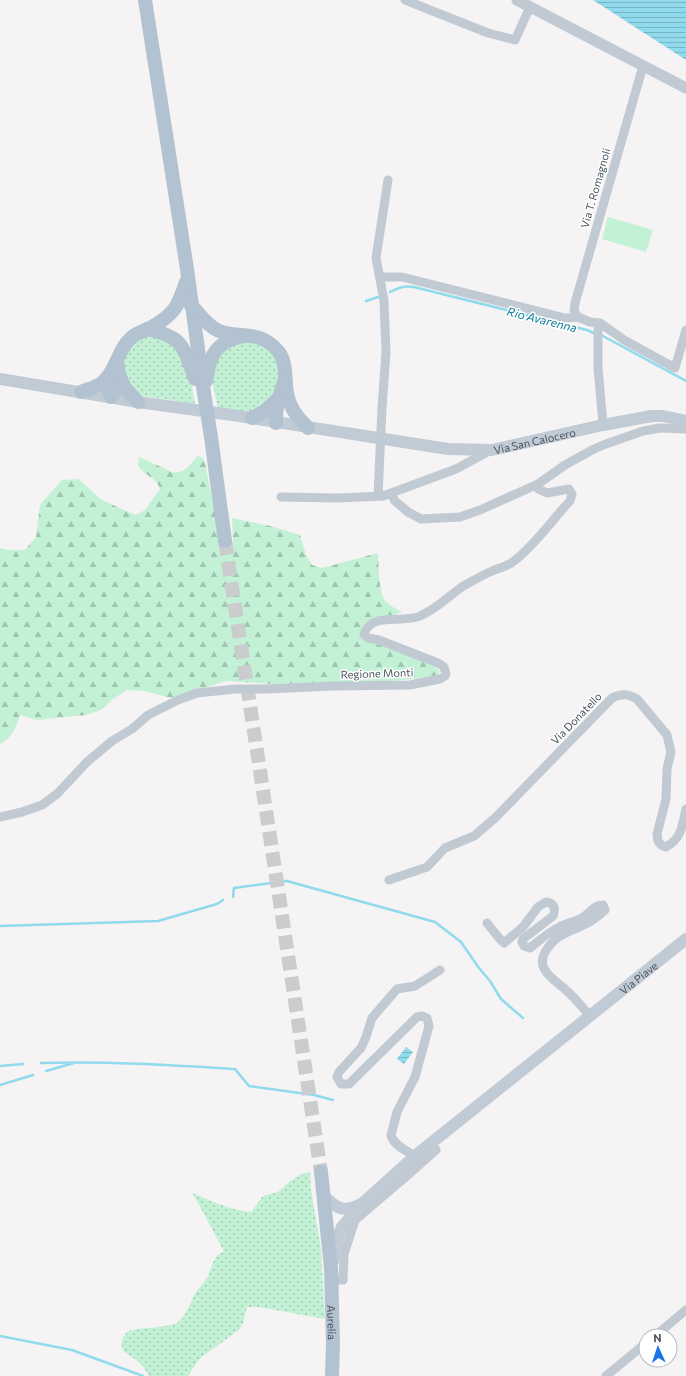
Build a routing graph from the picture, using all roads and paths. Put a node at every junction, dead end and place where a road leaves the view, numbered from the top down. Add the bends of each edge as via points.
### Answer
1 (145, 0) edge
2 (405, 0) edge
3 (518, 0) edge
4 (530, 7) junction
5 (643, 66) junction
6 (686, 88) edge
7 (388, 180) dead end
8 (380, 277) junction
9 (188, 278) junction
10 (190, 304) junction
11 (578, 317) junction
12 (147, 329) junction
13 (598, 329) dead end
14 (686, 330) edge
15 (248, 335) junction
16 (116, 370) junction
17 (0, 380) edge
18 (81, 392) junction
19 (204, 393) junction
20 (111, 397) junction
21 (283, 400) junction
22 (138, 402) junction
23 (252, 418) junction
24 (686, 421) edge
25 (276, 423) junction
26 (603, 425) junction
27 (308, 428) junction
28 (686, 429) edge
29 (381, 439) junction
30 (492, 450) junction
31 (538, 484) junction
32 (391, 494) junction
33 (378, 496) junction
34 (281, 497) dead end
35 (225, 541) tunnel mouth
36 (686, 809) edge
37 (0, 817) edge
38 (389, 880) dead end
39 (487, 923) dead end
40 (686, 939) edge
41 (440, 970) dead end
42 (590, 1016) junction
43 (431, 1144) junction
44 (415, 1156) junction
45 (320, 1172) tunnel mouth
46 (323, 1195) junction
47 (364, 1202) junction
48 (331, 1274) junction
49 (686, 1310) edge
50 (665, 1328) edge
51 (638, 1350) edge
52 (332, 1376) edge
53 (606, 1376) edge

1 - 9 main road
2 - 4 street via 488,33 515,40
3 - 4 street
4 - 5 street
5 - 6 street
5 - 11 street, Via T. Romagnoli via 575,303 574,311
7 - 8 street via 376,258
8 - 11 street via 402,277 564,318
8 - 29 street via 386,352
9 - 10 main road
9 - 12 main road via 174,310 164,320
10 - 15 main road via 204,320 218,330
10 - 19 main road
11 - 14 street via 600,323 624,340 675,368
12 - 16 main road via 130,338
12 - 19 main road via 179,341 195,380
13 - 26 street via 598,368
15 - 19 main road via 234,338 221,345 213,354
15 - 21 main road via 269,342 279,352 286,379
16 - 18 main road via 102,383
16 - 20 main road via 119,384
16 - 22 main road
17 - 18 main road, Via San Calocero
18 - 20 main road, Via San Calocero
19 - 35 main road, bridge
20 - 22 main road, Via San Calocero
21 - 23 main road
21 - 25 main road via 287,409
21 - 27 main road
22 - 23 main road, Via San Calocero
23 - 25 main road, Via San Calocero
24 - 26 main road, Via San Calocero via 652,416
25 - 27 main road, Via San Calocero
26 - 30 main road, Via San Calocero
27 - 29 main road, Via San Calocero
28 - 31 street via 660,428 643,431 603,445 565,465
29 - 30 main road, Via San Calocero via 448,449
29 - 33 street
30 - 32 street via 456,469
31 - 32 street via 460,517 421,519 408,512
31 - 37 street, Regione Monti via 538,488 547,492 569,489 572,494 570,501 537,540 513,562 464,586 432,612 418,617 379,620 366,628 364,634 368,638 419,654 438,663 444,668 445,676 410,685 235,689 197,693 166,706 112,741 87,762 57,794 42,805
32 - 33 street
33 - 34 street
36 - 38 street, Via Donatello via 681,832 674,843 666,847 661,845 657,834 666,799 667,770 671,752 667,735 637,699 625,694 618,695 612,698 496,817 474,836 445,848 427,867
39 - 42 street via 504,942 523,927 538,907 546,902 552,904 555,907 553,916 523,939 524,946 530,948 560,927 589,914 600,904 603,905 605,910 602,914 555,939 542,958 543,966 551,978
40 - 42 main road, Via Piave
41 - 44 street via 415,986 397,989 372,1018 361,1048 337,1077 341,1084 349,1084 417,1017 427,1018 429,1026 415,1077 397,1112 391,1135 395,1142
42 - 43 main road, Via Piave
43 - 44 main road, Via Piave
43 - 48 street via 436,1150 355,1220 344,1254 343,1280
44 - 47 main road, Via Piave
45 - 46 main road, Aurelia
46 - 47 main road via 341,1209 347,1210
46 - 48 main road, Aurelia
47 - 48 main road via 339,1232
48 - 52 main road, Aurelia
49 - 50 street
51 - 53 street

